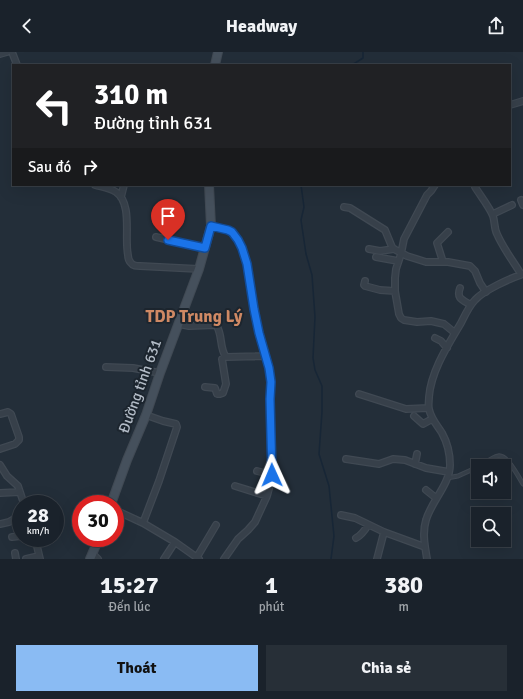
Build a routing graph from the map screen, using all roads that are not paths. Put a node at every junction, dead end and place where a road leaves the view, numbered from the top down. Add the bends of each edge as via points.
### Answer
1 (7, 52) edge
2 (12, 52) edge
3 (218, 52) edge
4 (0, 54) edge
5 (17, 64) edge
6 (214, 64) edge
7 (523, 101) edge
8 (511, 105) edge
9 (104, 186) edge
10 (124, 186) edge
11 (209, 186) edge
12 (434, 186) edge
13 (476, 186) edge
14 (121, 198) junction
15 (512, 205) dead end
16 (344, 207) dead end
17 (493, 214) junction
18 (211, 226) junction
19 (448, 232) dead end
20 (156, 237) dead end
21 (205, 248) junction
22 (368, 249) dead end
23 (394, 249) junction
24 (401, 253) junction
25 (376, 257) dead end
26 (398, 261) junction
27 (443, 262) junction
28 (199, 269) junction
29 (522, 274) edge
30 (365, 281) dead end
31 (460, 288) dead end
32 (395, 291) junction
33 (486, 292) junction
34 (471, 305) junction
35 (179, 324) junction
36 (455, 333) junction
37 (435, 338) dead end
38 (447, 348) junction
39 (225, 356) junction
40 (266, 356) junction
41 (106, 367) dead end
42 (160, 373) junction
43 (204, 388) dead end
44 (359, 394) dead end
45 (428, 408) junction
46 (0, 414) edge
47 (146, 415) junction
48 (414, 416) dead end
49 (432, 419) junction
50 (0, 449) edge
51 (417, 454) dead end
52 (346, 459) dead end
53 (493, 459) edge
54 (506, 459) edge
55 (414, 464) junction
56 (0, 465) edge
57 (511, 465) edge
58 (471, 470) edge
59 (257, 471) dead end
60 (272, 475) junction
61 (448, 475) junction
62 (523, 484) edge
63 (235, 486) dead end
64 (426, 490) dead end
65 (20, 492) junction
66 (0, 493) edge
67 (21, 495) edge
68 (114, 495) edge
69 (267, 496) junction
70 (436, 498) junction
71 (124, 514) edge
72 (341, 515) dead end
73 (12, 520) edge
74 (142, 523) junction
75 (0, 524) edge
76 (216, 524) dead end
77 (368, 525) junction
78 (384, 532) junction
79 (356, 538) dead end
80 (175, 542) junction
81 (37, 547) edge
82 (97, 547) edge
83 (425, 547) junction
84 (39, 557) edge
85 (94, 557) edge
86 (198, 558) edge
87 (26, 559) edge
88 (164, 559) edge
89 (224, 559) edge
90 (377, 559) edge
91 (427, 559) edge

1 - 4 street
2 - 5 street
3 - 6 main road
7 - 8 street
9 - 14 street
10 - 14 street
11 - 18 main road, Đường tỉnh 631
12 - 24 street via 404,239
13 - 17 street
14 - 28 street via 126,213 127,251 130,263 134,266
15 - 17 street
16 - 23 street via 350,208 386,230
17 - 29 street via 496,233
18 - 21 main road, Đường tỉnh 631
18 - 40 street via 232,232 242,248
19 - 27 street via 437,243
20 - 21 street
21 - 28 main road, Đường tỉnh 631
22 - 23 street
23 - 24 street
24 - 26 street
24 - 27 street via 426,262
25 - 26 street
26 - 32 street
27 - 33 street via 470,266
28 - 35 main road, Đường tỉnh 631
29 - 33 street
30 - 32 street via 365,286
31 - 34 street via 460,298
32 - 36 street via 401,318 437,322
33 - 34 street
34 - 36 street
35 - 39 street via 216,326
35 - 42 main road, Đường tỉnh 631
36 - 38 street
37 - 38 street
38 - 45 street via 432,378
39 - 40 street
39 - 43 street via 222,359 226,384 223,393 216,394 215,388
40 - 60 street via 271,382
41 - 42 street
42 - 47 main road, Đường tỉnh 631
44 - 45 street via 406,409
45 - 49 street
46 - 50 street via 12,414 19,440
47 - 68 main road, Đường tỉnh 631
47 - 74 street via 176,424 177,427
48 - 49 street via 423,424
49 - 61 street via 446,443 450,465
51 - 55 street
52 - 55 street via 379,464 398,459
53 - 54 lane via 498,456
55 - 61 street
56 - 65 street
57 - 62 lane
58 - 61 lane via 458,476
59 - 60 street
60 - 69 street
61 - 70 street
63 - 69 street
64 - 70 street
65 - 66 street
65 - 67 street
69 - 89 street via 255,522 238,539
70 - 83 street via 426,520
71 - 74 street
72 - 77 street via 355,518
73 - 75 street
74 - 80 street
76 - 86 street
77 - 78 street
77 - 79 street
78 - 83 street
78 - 90 street
80 - 86 street
80 - 88 street
81 - 84 street
82 - 85 main road
83 - 91 street
84 - 87 street

